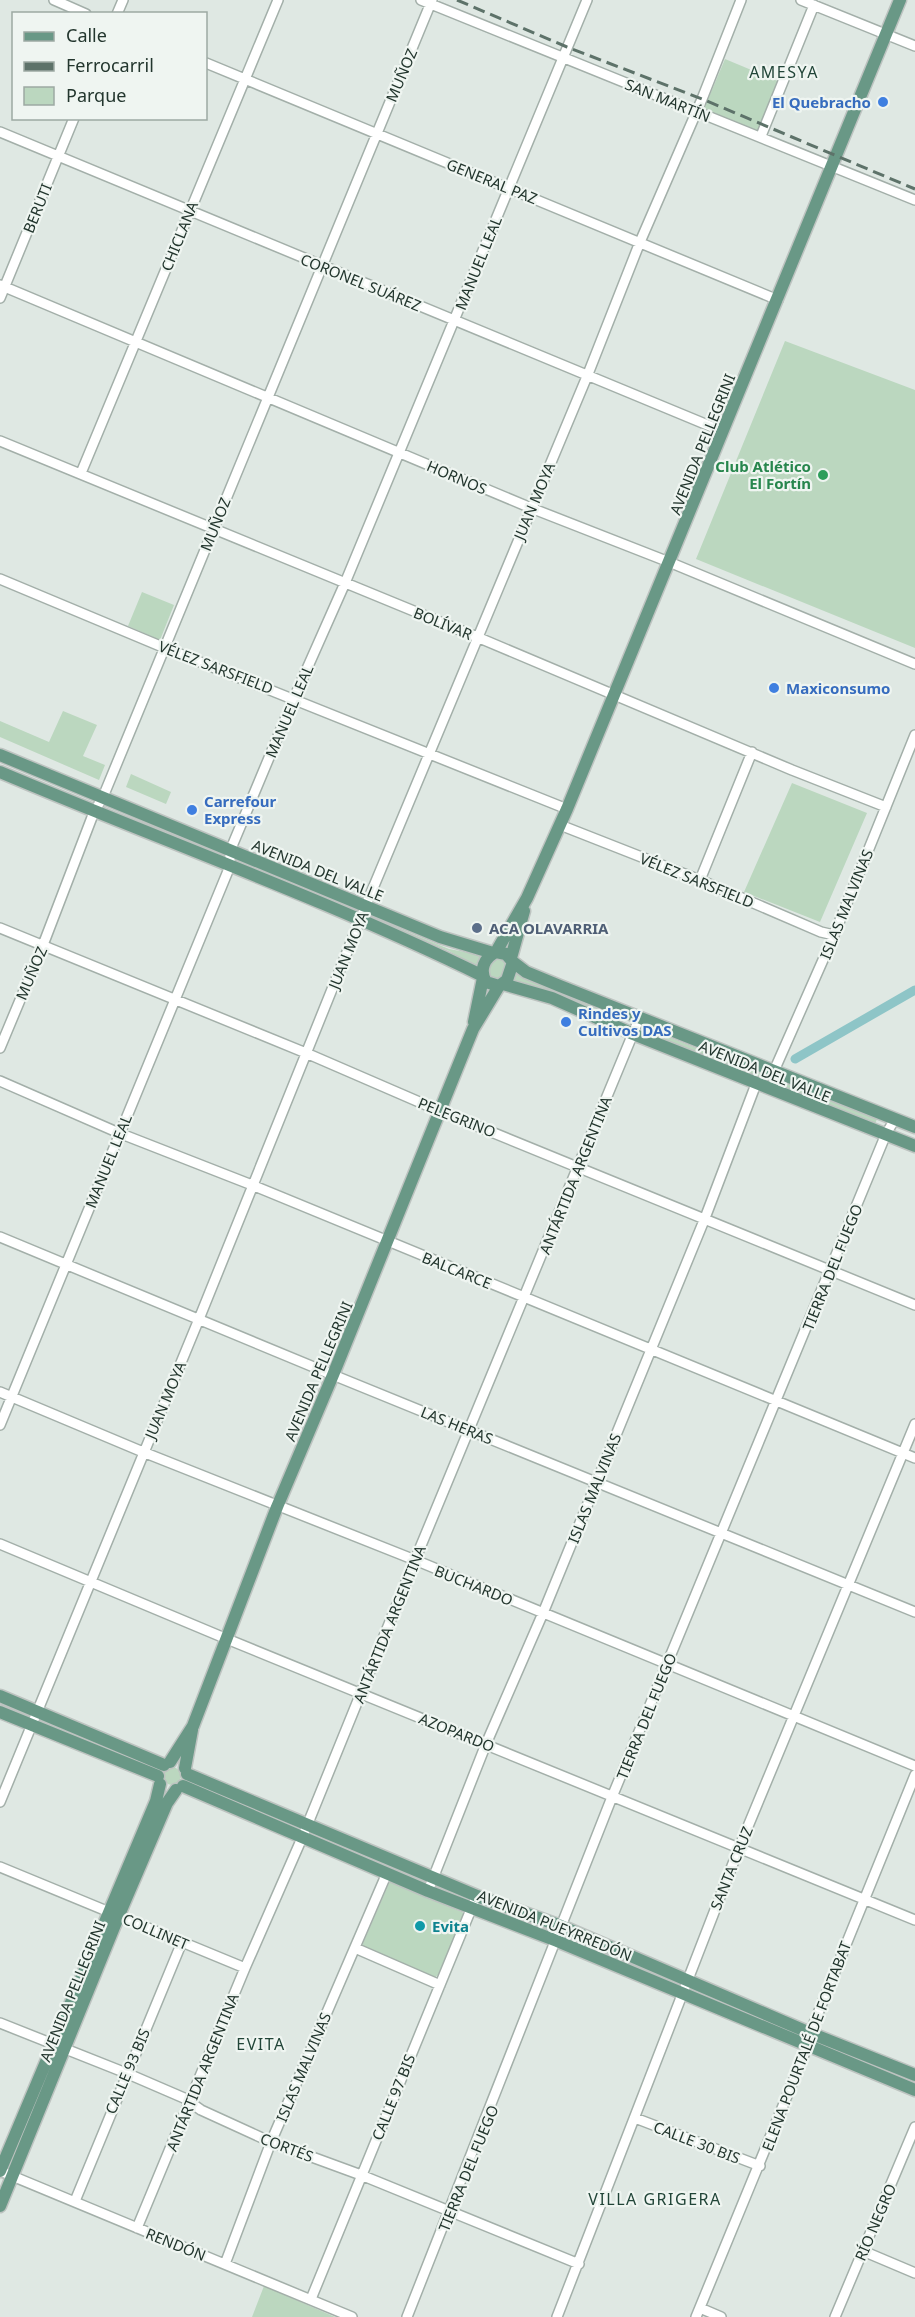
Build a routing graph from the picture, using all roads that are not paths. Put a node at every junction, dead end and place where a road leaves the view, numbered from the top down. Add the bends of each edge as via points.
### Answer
1 (54, 0) edge
2 (278, 0) edge
3 (421, 0) edge
4 (587, 0) edge
5 (741, 0) edge
6 (801, 0) edge
7 (900, 0) edge
8 (431, 2) edge
9 (814, 6) junction
10 (81, 12) edge
11 (886, 35) junction
12 (915, 46) edge
13 (563, 57) junction
14 (207, 63) edge
15 (244, 80) junction
16 (697, 111) junction
17 (73, 120) edge
18 (0, 132) edge
19 (376, 134) junction
20 (761, 136) junction
21 (59, 156) junction
22 (832, 167) junction
23 (508, 188) junction
24 (915, 200) edge
25 (189, 211) junction
26 (640, 242) junction
27 (323, 267) junction
28 (2, 286) edge
29 (0, 298) edge
30 (778, 300) junction
31 (454, 320) junction
32 (136, 342) junction
33 (588, 374) junction
34 (268, 398) junction
35 (722, 432) junction
36 (0, 441) edge
37 (398, 452) junction
38 (81, 473) junction
39 (531, 508) junction
40 (212, 529) junction
41 (669, 562) junction
42 (0, 579) edge
43 (345, 583) junction
44 (477, 637) junction
45 (165, 648) junction
46 (915, 664) edge
47 (615, 694) junction
48 (294, 698) junction
49 (915, 735) edge
50 (752, 752) junction
51 (430, 754) junction
52 (0, 755) edge
53 (0, 772) edge
54 (103, 797) junction
55 (886, 807) junction
56 (567, 809) junction
57 (94, 812) junction
58 (560, 825) junction
59 (230, 851) junction
60 (230, 866) junction
61 (700, 880) junction
62 (527, 898) junction
63 (366, 905) junction
64 (360, 920) junction
65 (0, 928) edge
66 (834, 935) junction
67 (43, 945) junction
68 (495, 953) junction
69 (512, 960) junction
70 (483, 977) junction
71 (502, 985) junction
72 (176, 1000) junction
73 (639, 1019) junction
74 (473, 1029) junction
75 (633, 1034) junction
76 (0, 1048) edge
77 (306, 1053) junction
78 (774, 1071) junction
79 (0, 1081) edge
80 (756, 1084) junction
81 (440, 1111) junction
82 (895, 1119) junction
83 (915, 1127) edge
84 (119, 1133) junction
85 (886, 1134) junction
86 (915, 1146) edge
87 (578, 1167) junction
88 (252, 1185) junction
89 (705, 1218) junction
90 (0, 1237) edge
91 (387, 1242) junction
92 (66, 1264) junction
93 (830, 1270) junction
94 (524, 1298) junction
95 (915, 1305) edge
96 (199, 1319) junction
97 (650, 1349) junction
98 (333, 1375) junction
99 (0, 1392) edge
100 (11, 1396) junction
101 (777, 1401) junction
102 (915, 1424) edge
103 (0, 1425) edge
104 (469, 1429) junction
105 (143, 1452) junction
106 (903, 1453) junction
107 (915, 1458) edge
108 (596, 1482) junction
109 (277, 1507) junction
110 (722, 1532) junction
111 (0, 1544) edge
112 (415, 1560) junction
113 (91, 1581) junction
114 (849, 1584) junction
115 (915, 1612) edge
116 (543, 1613) junction
117 (227, 1639) junction
118 (666, 1665) junction
119 (362, 1693) junction
120 (0, 1696) edge
121 (0, 1712) edge
122 (38, 1712) junction
123 (792, 1717) junction
124 (33, 1724) junction
125 (193, 1726) junction
126 (486, 1744) junction
127 (915, 1766) edge
128 (163, 1772) junction
129 (915, 1775) edge
130 (183, 1780) junction
131 (612, 1797) junction
132 (232, 1800) junction
133 (0, 1802) edge
134 (308, 1825) junction
135 (302, 1838) junction
136 (739, 1848) junction
137 (0, 1867) edge
138 (387, 1873) junction
139 (433, 1877) junction
140 (428, 1890) junction
141 (863, 1898) junction
142 (475, 1902) junction
143 (113, 1913) junction
144 (915, 1920) edge
145 (561, 1926) junction
146 (557, 1941) junction
147 (182, 1942) junction
148 (355, 1948) junction
149 (245, 1968) junction
150 (687, 1980) junction
151 (440, 1985) junction
152 (681, 1993) junction
153 (0, 2023) edge
154 (809, 2039) junction
155 (52, 2044) junction
156 (65, 2049) junction
157 (874, 2059) junction
158 (126, 2073) junction
159 (869, 2073) junction
160 (915, 2075) edge
161 (915, 2090) edge
162 (189, 2103) junction
163 (635, 2118) junction
164 (915, 2127) edge
165 (271, 2142) junction
166 (759, 2166) junction
167 (4, 2173) edge
168 (361, 2175) junction
169 (75, 2201) junction
170 (0, 2206) edge
171 (451, 2212) junction
172 (137, 2228) junction
173 (863, 2252) junction
174 (225, 2264) junction
175 (579, 2264) junction
176 (915, 2273) edge
177 (311, 2300) junction
178 (698, 2312) edge
179 (352, 2317) edge
180 (407, 2317) edge
181 (557, 2317) edge
182 (721, 2317) edge
183 (835, 2317) edge

1 - 10 street
2 - 15 street, CHICLANA
3 - 8 street, SAN MARTÍN
4 - 13 street, MANUEL LEAL
5 - 16 street, JUAN MOYA
6 - 9 street
7 - 11 main road, AVENIDA PELLEGRINI
8 - 13 street, SAN MARTÍN
8 - 19 street, MUÑOZ
9 - 11 street
9 - 20 street
11 - 12 street
11 - 22 main road, AVENIDA PELLEGRINI
13 - 16 street, SAN MARTÍN
13 - 23 street, MANUEL LEAL
14 - 15 street, GENERAL PAZ
15 - 19 street, GENERAL PAZ
15 - 25 street, CHICLANA
16 - 20 street, SAN MARTÍN
16 - 26 street, JUAN MOYA
17 - 21 street, BERUTI
18 - 21 street, CORONEL SUÁREZ
19 - 23 street, GENERAL PAZ
19 - 27 street, MUÑOZ
20 - 22 street, SAN MARTÍN
21 - 25 street, CORONEL SUÁREZ
21 - 28 street, BERUTI
22 - 24 street, SAN MARTÍN
22 - 30 main road, AVENIDA PELLEGRINI
23 - 26 street, GENERAL PAZ
23 - 31 street, MANUEL LEAL
25 - 27 street, CORONEL SUÁREZ
25 - 32 street, CHICLANA
26 - 30 street, GENERAL PAZ
26 - 33 street, JUAN MOYA
27 - 31 street, CORONEL SUÁREZ
27 - 34 street, MUÑOZ
28 - 29 street, BERUTI
28 - 32 street, HORNOS
30 - 35 main road, AVENIDA PELLEGRINI
31 - 33 street, CORONEL SUÁREZ
31 - 37 street, MANUEL LEAL
32 - 34 street, HORNOS
32 - 38 street, CHICLANA
33 - 35 street, CORONEL SUÁREZ
33 - 39 street, JUAN MOYA
34 - 37 street, HORNOS
34 - 40 street, MUÑOZ
35 - 41 main road, AVENIDA PELLEGRINI
36 - 38 street, BOLÍVAR
37 - 39 street, HORNOS
37 - 43 street, MANUEL LEAL
38 - 40 street, BOLÍVAR
39 - 41 street, HORNOS
39 - 44 street, JUAN MOYA
40 - 43 street, BOLÍVAR
40 - 45 street, MUÑOZ
41 - 46 street, HORNOS
41 - 47 main road, AVENIDA PELLEGRINI
42 - 45 street, VÉLEZ SARSFIELD
43 - 44 street, BOLÍVAR
43 - 48 street, MANUEL LEAL
44 - 47 street, BOLÍVAR
44 - 51 street, JUAN MOYA
45 - 48 street, VÉLEZ SARSFIELD
45 - 54 street, MUÑOZ
47 - 50 street, BOLÍVAR
47 - 56 main road, AVENIDA PELLEGRINI
48 - 51 street, VÉLEZ SARSFIELD
48 - 59 street, MANUEL LEAL
49 - 55 street, ISLAS MALVINAS
50 - 55 street, BOLÍVAR
50 - 61 street
51 - 56 street, VÉLEZ SARSFIELD
51 - 63 street, JUAN MOYA
52 - 54 main road, AVENIDA DEL VALLE
53 - 57 main road, AVENIDA DEL VALLE
54 - 57 street, MUÑOZ
54 - 59 main road, AVENIDA DEL VALLE
55 - 66 street, ISLAS MALVINAS
56 - 58 main road, AVENIDA PELLEGRINI
57 - 60 main road, AVENIDA DEL VALLE
57 - 67 street, MUÑOZ
58 - 61 street, VÉLEZ SARSFIELD
58 - 62 main road, AVENIDA PELLEGRINI
59 - 60 street, MANUEL LEAL
59 - 63 main road, AVENIDA DEL VALLE
60 - 64 main road, AVENIDA DEL VALLE
60 - 72 street, MANUEL LEAL
61 - 66 street, VÉLEZ SARSFIELD
62 - 68 main road, AVENIDA PELLEGRINI
62 - 69 main road, AVENIDA PELLEGRINI
63 - 64 street, JUAN MOYA
63 - 68 main road, AVENIDA DEL VALLE via 440,937
64 - 70 main road, AVENIDA DEL VALLE
64 - 77 street, JUAN MOYA
65 - 67 street, PELEGRINO
66 - 78 street, ISLAS MALVINAS
67 - 72 street, PELEGRINO
67 - 76 street, MUÑOZ
68 - 69 main road via 506,954
68 - 70 main road via 485,962
69 - 71 main road via 511,973
69 - 73 main road, AVENIDA DEL VALLE via 526,972
70 - 71 main road via 491,985
70 - 74 main road, AVENIDA PELLEGRINI
71 - 74 main road, AVENIDA PELLEGRINI
71 - 75 main road, AVENIDA DEL VALLE via 552,998
72 - 77 street, PELEGRINO
72 - 84 street, MANUEL LEAL
73 - 75 street, ANTÁRTIDA ARGENTINA
73 - 78 main road, AVENIDA DEL VALLE
74 - 81 main road, AVENIDA PELLEGRINI
75 - 80 main road, AVENIDA DEL VALLE
75 - 87 street, ANTÁRTIDA ARGENTINA
77 - 81 street, PELEGRINO
77 - 88 street, JUAN MOYA
78 - 82 main road, AVENIDA DEL VALLE
79 - 84 street, BALCARCE
80 - 85 main road, AVENIDA DEL VALLE
80 - 89 street, ISLAS MALVINAS
81 - 87 street, PELEGRINO
81 - 91 main road, AVENIDA PELLEGRINI
82 - 83 main road, AVENIDA DEL VALLE
82 - 85 street, TIERRA DEL FUEGO
84 - 88 street, BALCARCE
84 - 92 street, MANUEL LEAL
85 - 86 main road, AVENIDA DEL VALLE
85 - 93 street, TIERRA DEL FUEGO
87 - 89 street, PELEGRINO
87 - 94 street, ANTÁRTIDA ARGENTINA
88 - 91 street, BALCARCE
88 - 96 street, JUAN MOYA
89 - 93 street, PELEGRINO
89 - 97 street, ISLAS MALVINAS
90 - 92 street, LAS HERAS
91 - 94 street, BALCARCE
91 - 98 main road, AVENIDA PELLEGRINI
92 - 96 street, LAS HERAS
92 - 100 street, MANUEL LEAL
93 - 95 street, PELEGRINO
93 - 101 street, TIERRA DEL FUEGO
94 - 97 street, BALCARCE
94 - 104 street, ANTÁRTIDA ARGENTINA
96 - 98 street, LAS HERAS
96 - 105 street, JUAN MOYA
97 - 101 street, BALCARCE
97 - 108 street, ISLAS MALVINAS
98 - 104 street, LAS HERAS
98 - 109 main road, AVENIDA PELLEGRINI
99 - 100 street, BUCHARDO
100 - 103 street, MANUEL LEAL
100 - 105 street, BUCHARDO
101 - 106 street, BALCARCE
101 - 110 street, TIERRA DEL FUEGO
102 - 106 street, SANTA CRUZ
104 - 108 street, LAS HERAS
104 - 112 street, ANTÁRTIDA ARGENTINA
105 - 109 street, BUCHARDO
105 - 113 street, JUAN MOYA
106 - 107 street, BALCARCE
106 - 114 street, SANTA CRUZ
108 - 110 street, LAS HERAS
108 - 116 street, ISLAS MALVINAS
109 - 112 street, BUCHARDO
109 - 117 main road, AVENIDA PELLEGRINI
110 - 114 street, LAS HERAS
110 - 118 street, TIERRA DEL FUEGO
111 - 113 street, AZOPARDO
112 - 116 street, BUCHARDO
112 - 119 street, ANTÁRTIDA ARGENTINA
113 - 117 street, AZOPARDO
113 - 122 street, JUAN MOYA
114 - 115 street, LAS HERAS
114 - 123 street, SANTA CRUZ
116 - 118 street, BUCHARDO
116 - 126 street, ISLAS MALVINAS
117 - 119 street, AZOPARDO
117 - 125 main road, AVENIDA PELLEGRINI
118 - 123 street, BUCHARDO
118 - 131 street, TIERRA DEL FUEGO
119 - 126 street, AZOPARDO
119 - 134 street, ANTÁRTIDA ARGENTINA
120 - 122 main road
121 - 124 main road
122 - 124 street, JUAN MOYA
122 - 128 main road
123 - 127 street, BUCHARDO
123 - 136 street, SANTA CRUZ
124 - 128 main road
124 - 133 street, JUAN MOYA
125 - 128 main road, AVENIDA PELLEGRINI
125 - 130 main road, AVENIDA PELLEGRINI
126 - 131 street, AZOPARDO
126 - 139 street, ISLAS MALVINAS
128 - 130 main road via 178,1762
128 - 130 main road via 165,1789
128 - 143 main road, AVENIDA PELLEGRINI via 156,1801
129 - 141 street, ELENA POURTALÉ DE FORTABAT
130 - 132 main road, AVENIDA PUEYRREDÓN
130 - 143 main road, AVENIDA PELLEGRINI via 167,1803
131 - 136 street, AZOPARDO
131 - 145 street, TIERRA DEL FUEGO
132 - 134 main road, AVENIDA PUEYRREDÓN
132 - 135 main road, AVENIDA PUEYRREDÓN
134 - 135 street, ANTÁRTIDA ARGENTINA
134 - 139 main road, AVENIDA PUEYRREDÓN
135 - 138 main road, AVENIDA PUEYRREDÓN
135 - 149 street, ANTÁRTIDA ARGENTINA
136 - 141 street, AZOPARDO
136 - 150 street, SANTA CRUZ
137 - 143 street, COLLINET
138 - 140 main road, AVENIDA PUEYRREDÓN
138 - 148 street, ISLAS MALVINAS
139 - 140 street, ISLAS MALVINAS
139 - 142 main road, AVENIDA PUEYRREDÓN
140 - 142 main road, AVENIDA PUEYRREDÓN
141 - 144 street, AZOPARDO
141 - 154 street, ELENA POURTALÉ DE FORTABAT
142 - 145 main road, AVENIDA PUEYRREDÓN
142 - 146 main road, AVENIDA PUEYRREDÓN
142 - 151 street, CALLE 97 BIS
143 - 147 street, COLLINET
143 - 155 main road, AVENIDA PELLEGRINI
143 - 156 main road, AVENIDA PELLEGRINI
145 - 146 street, TIERRA DEL FUEGO
145 - 150 main road, AVENIDA PUEYRREDÓN
146 - 152 main road, AVENIDA PUEYRREDÓN
146 - 171 street, TIERRA DEL FUEGO
147 - 149 street, COLLINET
147 - 158 street, CALLE 93 BIS
148 - 151 street
148 - 165 street, ISLAS MALVINAS
149 - 162 street, ANTÁRTIDA ARGENTINA
150 - 152 street, SANTA CRUZ
150 - 154 main road, AVENIDA PUEYRREDÓN
151 - 168 street, CALLE 97 BIS
152 - 154 main road, AVENIDA PUEYRREDÓN
152 - 163 street, SANTA CRUZ
153 - 155 street, CORTÉS
154 - 157 main road, AVENIDA PUEYRREDÓN
154 - 159 main road, AVENIDA PUEYRREDÓN
154 - 166 street, ELENA POURTALÉ DE FORTABAT
155 - 156 street, CORTÉS
155 - 167 main road, AVENIDA PELLEGRINI
156 - 158 street, CORTÉS
156 - 167 main road, AVENIDA PELLEGRINI
157 - 159 main road
157 - 160 main road, AVENIDA PUEYRREDÓN
158 - 162 street, CORTÉS
158 - 169 street, CALLE 93 BIS
159 - 161 main road, AVENIDA PUEYRREDÓN
162 - 165 street, CORTÉS
162 - 172 street, ANTÁRTIDA ARGENTINA
163 - 166 street, CALLE 30 BIS
163 - 175 street, SANTA CRUZ
164 - 173 street, RÍO NEGRO
165 - 168 street, CORTÉS
165 - 174 street, ISLAS MALVINAS
166 - 178 street, ELENA POURTALÉ DE FORTABAT
167 - 169 street, RENDÓN
167 - 170 main road, AVENIDA PELLEGRINI
168 - 171 street, CORTÉS
168 - 177 street, CALLE 97 BIS
169 - 172 street, RENDÓN
171 - 175 street, CORTÉS
171 - 180 street, TIERRA DEL FUEGO
172 - 174 street, RENDÓN
173 - 176 street
173 - 183 street, RÍO NEGRO
174 - 177 street, RENDÓN
175 - 181 street, SANTA CRUZ
177 - 179 street, RENDÓN
178 - 182 street

